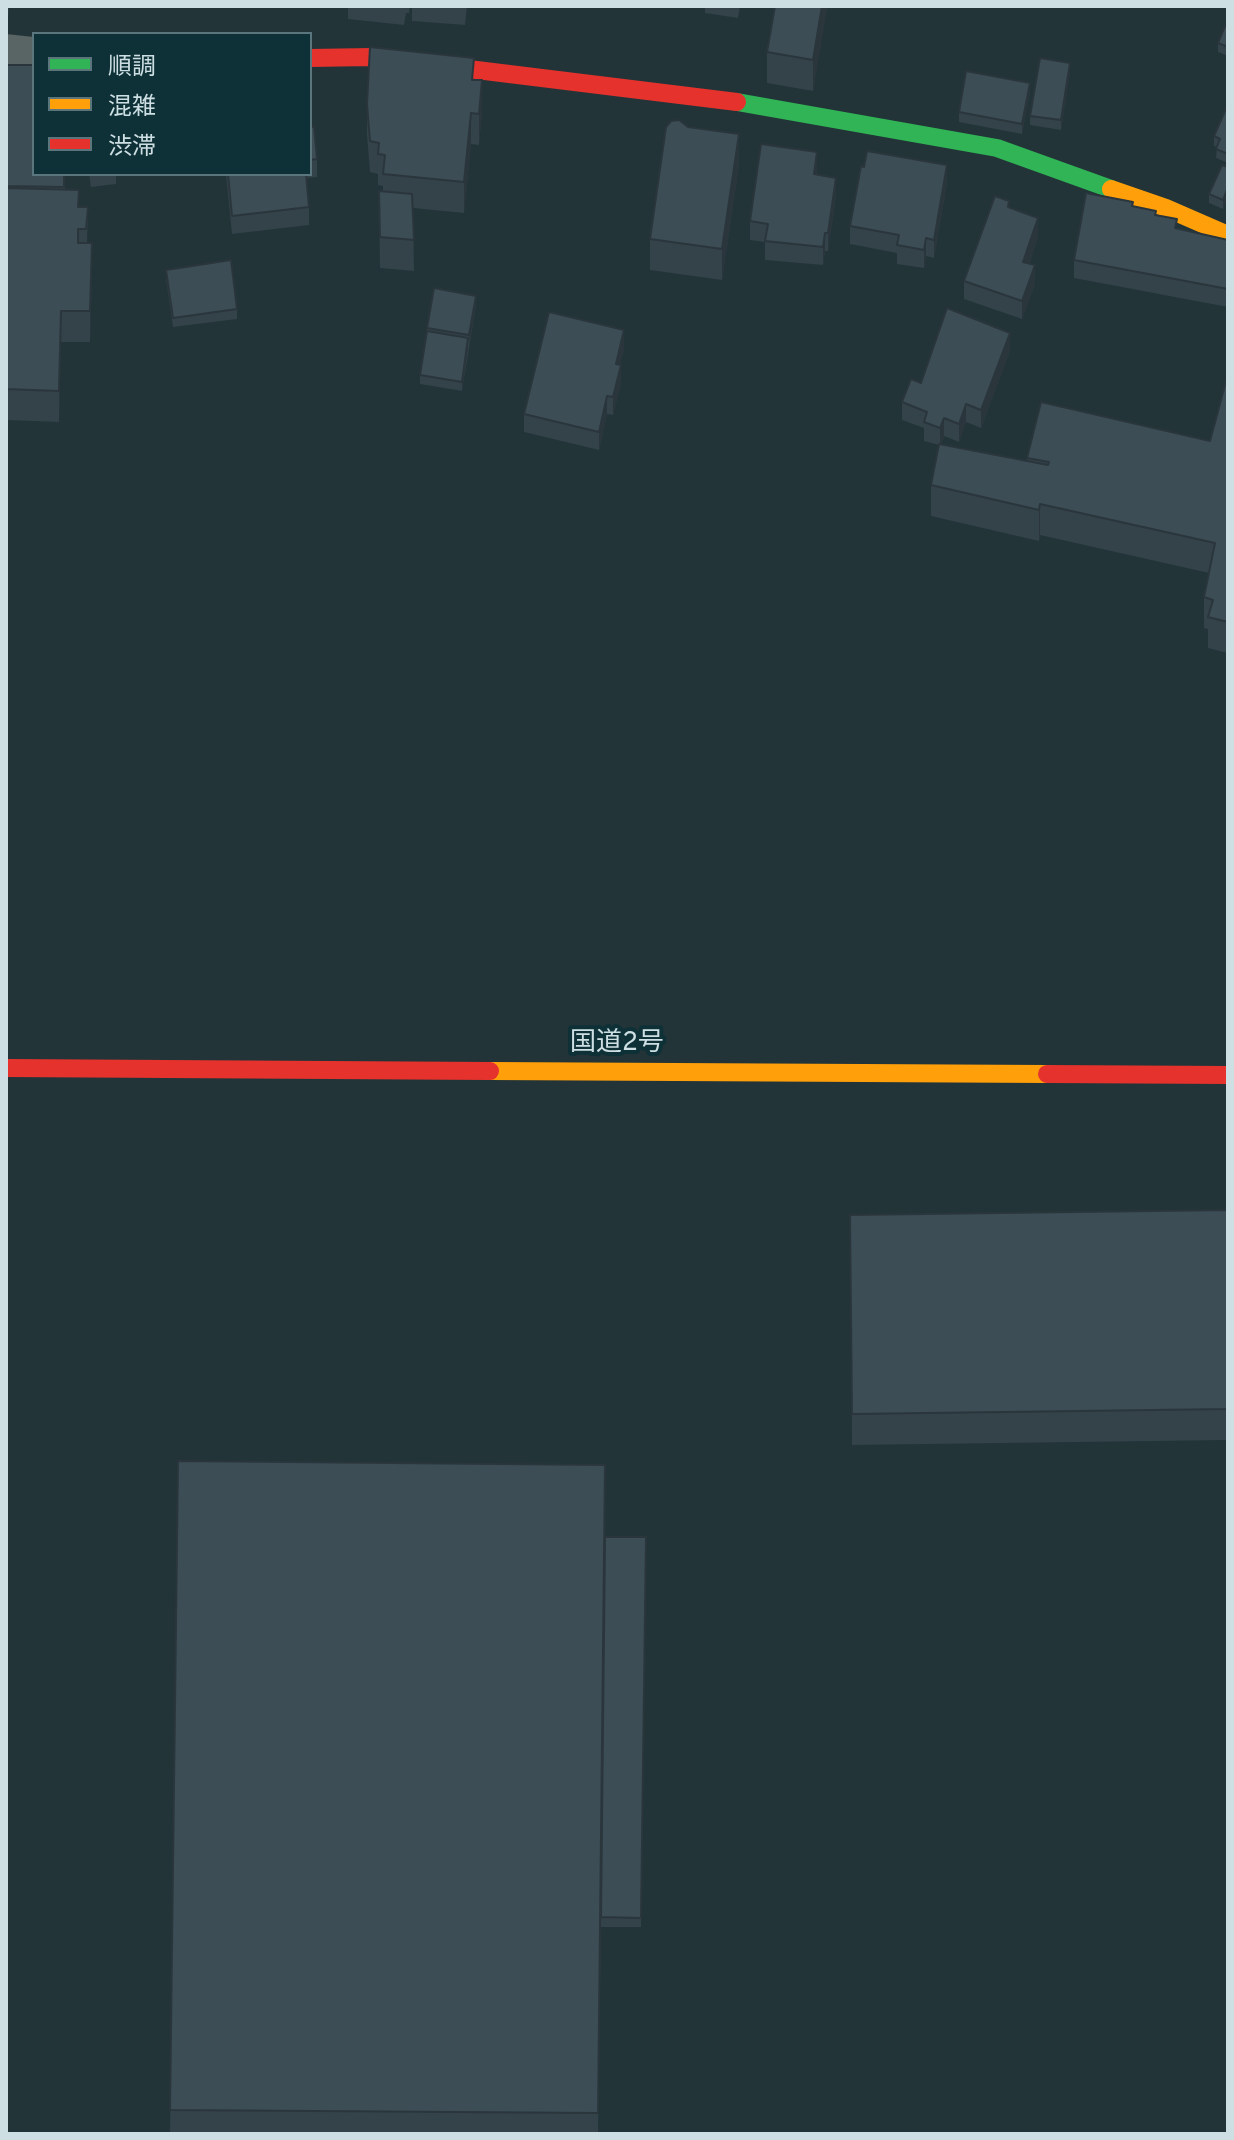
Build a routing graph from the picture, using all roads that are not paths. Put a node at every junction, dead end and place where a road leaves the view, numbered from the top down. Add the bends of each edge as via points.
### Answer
1 (6, 56) edge
2 (312, 58) edge
3 (32, 59) edge
4 (1228, 235) edge
5 (6, 1068) edge
6 (1228, 1075) edge

1 - 3 street
2 - 4 main road via 371,57 714,98 997,148
5 - 6 main road, 国道2号

